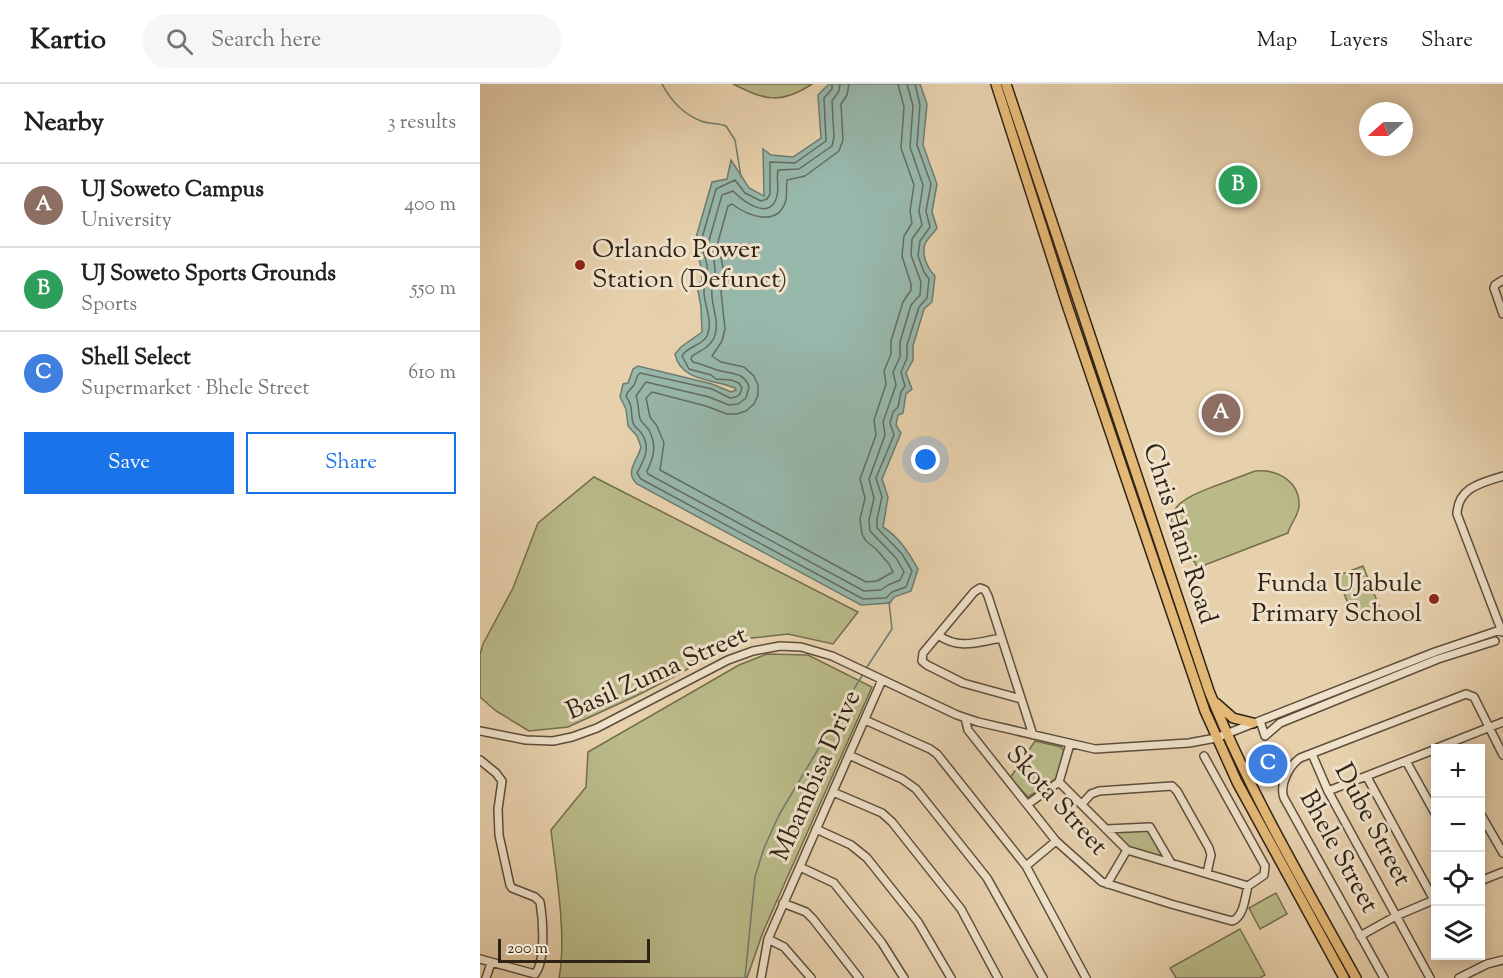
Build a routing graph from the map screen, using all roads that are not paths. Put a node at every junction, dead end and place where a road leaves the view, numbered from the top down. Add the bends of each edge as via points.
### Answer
1 (996, 84) edge
2 (1006, 84) edge
3 (1033, 164) junction
4 (1022, 168) junction
5 (1503, 280) edge
6 (1503, 314) edge
7 (1503, 476) edge
8 (1502, 631) edge
9 (938, 635) junction
10 (1001, 638) junction
11 (1495, 641) dead end
12 (1437, 656) junction
13 (882, 680) junction
14 (1021, 699) junction
15 (1212, 699) junction
16 (965, 718) junction
17 (865, 720) junction
18 (1256, 722) junction
19 (1503, 722) edge
20 (1490, 728) junction
21 (480, 731) edge
22 (1033, 735) junction
23 (1221, 736) junction
24 (1070, 744) junction
25 (1450, 744) edge
26 (1431, 751) edge
27 (1312, 754) junction
28 (849, 755) junction
29 (1503, 755) edge
30 (1204, 756) dead end
31 (480, 760) edge
32 (1406, 761) junction
33 (1367, 777) junction
34 (1059, 782) junction
35 (1328, 791) junction
36 (833, 792) junction
37 (1028, 804) junction
38 (1082, 804) junction
39 (1431, 806) edge
40 (1485, 822) edge
41 (816, 829) junction
42 (1106, 829) junction
43 (1056, 841) junction
44 (1127, 850) junction
45 (1503, 853) edge
46 (1171, 862) junction
47 (1026, 866) junction
48 (800, 867) junction
49 (1503, 872) edge
50 (1207, 873) junction
51 (1485, 879) edge
52 (1107, 884) junction
53 (1248, 886) junction
54 (1431, 893) edge
55 (1431, 902) edge
56 (783, 903) junction
57 (1396, 916) junction
58 (1360, 936) junction
59 (768, 939) junction
60 (480, 959) edge
61 (1503, 960) edge
62 (491, 963) junction
63 (526, 976) edge
64 (486, 978) edge
65 (761, 978) edge
66 (811, 978) edge
67 (859, 978) edge
68 (904, 978) edge
69 (951, 978) edge
70 (998, 978) edge
71 (1042, 978) edge
72 (1086, 978) edge
73 (1344, 978) edge
74 (1356, 978) edge
75 (1384, 978) edge
76 (1430, 978) edge
77 (1459, 978) edge

1 - 4 main road, Chris Hani Road
2 - 3 main road, Chris Hani Road
3 - 4 main road
3 - 15 main road, Chris Hani Road
4 - 23 main road, Chris Hani Road via 1189,669
5 - 6 street via 1494,288
7 - 8 street via 1467,490 1459,500 1457,514
8 - 12 street
9 - 10 street via 952,644 973,647
9 - 10 street via 980,588 987,592
9 - 14 street via 923,653 923,663 963,683
10 - 14 street
11 - 12 street
12 - 18 street, Mbambisa Drive
12 - 18 street via 1280,723 1265,736
13 - 16 street, Mbambisa Drive
13 - 17 street, Mbambisa Drive
13 - 21 street, Basil Zuma Street via 809,649 759,649 572,737 526,740
14 - 22 street
15 - 18 main road via 1227,715
15 - 23 main road, Chris Hani Road
16 - 22 street, Mbambisa Drive
16 - 37 street, Skota Street via 968,730
17 - 28 street, Mbambisa Drive
17 - 47 street via 938,754
18 - 23 street, Mbambisa Drive
19 - 20 street
20 - 25 street
20 - 27 street via 1476,700 1471,695 1462,695
20 - 29 street
22 - 24 street, Mbambisa Drive
23 - 24 street, Mbambisa Drive via 1102,749
23 - 73 main road, Chris Hani Road via 1252,810
23 - 74 main road, Chris Hani Road
24 - 34 street
26 - 32 street
27 - 35 street, Dube Street
27 - 58 street, Bhele Street via 1296,761 1282,792
28 - 36 street, Mbambisa Drive
28 - 71 street via 916,789 987,878
30 - 53 street via 1265,866 1264,875
31 - 63 street via 502,781 499,835 510,885 540,902 542,945 538,968 535,974
32 - 33 street
32 - 39 street
33 - 35 street
33 - 54 street
34 - 37 street
34 - 38 street
35 - 57 street, Dube Street
36 - 41 street, Mbambisa Drive
36 - 70 street via 882,813 892,822 961,909
37 - 43 street, Skota Street
38 - 42 street
38 - 50 street via 1099,791 1172,786 1209,848
40 - 45 street
41 - 48 street, Mbambisa Drive
41 - 69 street via 851,845 867,858 918,922
42 - 44 street
42 - 46 street via 1150,826
43 - 47 street
43 - 52 street, Skota Street
44 - 46 street
44 - 52 street
46 - 50 street
47 - 72 street
48 - 56 street, Mbambisa Drive
48 - 68 street via 834,883 882,943
49 - 51 street
50 - 53 street
52 - 53 street, Skota Street via 1232,921 1240,915
55 - 57 street
56 - 59 street, Mbambisa Drive
56 - 67 street via 806,912
57 - 58 street
57 - 76 street, Dube Street
58 - 75 street, Bhele Street
59 - 65 street, Mbambisa Drive
59 - 66 street via 784,947
60 - 62 street
61 - 77 street
62 - 63 street
62 - 64 street

